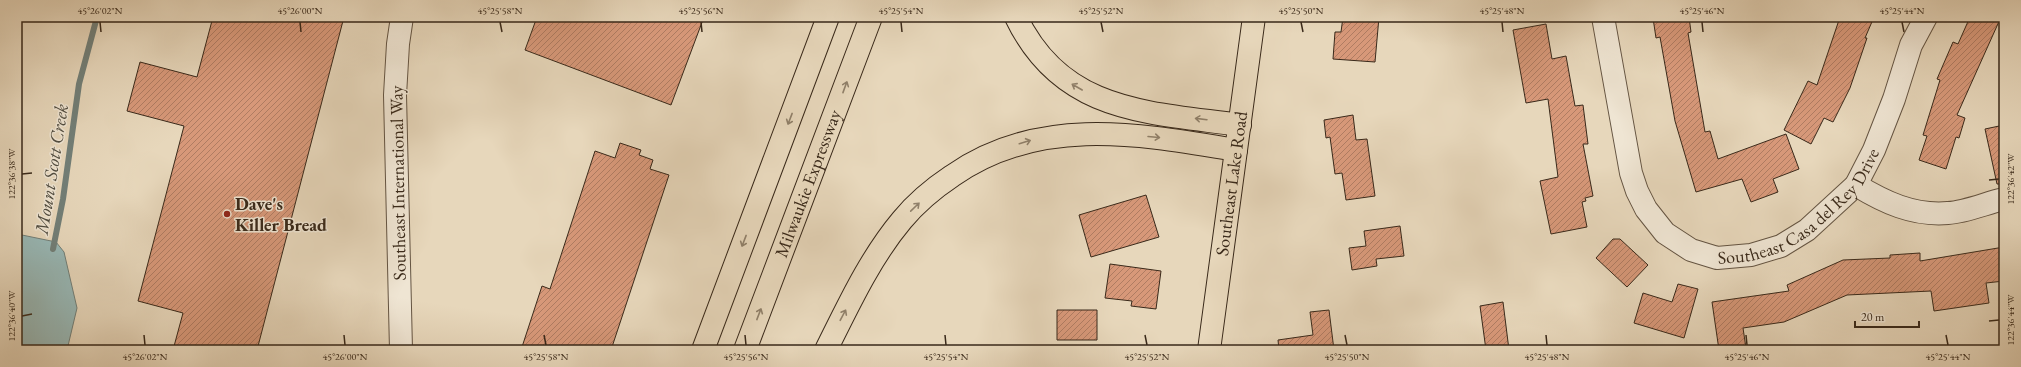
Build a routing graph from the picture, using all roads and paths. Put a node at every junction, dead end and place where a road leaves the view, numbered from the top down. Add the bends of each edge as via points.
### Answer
1 (402, 17) edge
2 (821, 17) edge
3 (828, 17) edge
4 (871, 17) edge
5 (1016, 17) edge
6 (1254, 17) edge
7 (1603, 17) edge
8 (1926, 17) edge
9 (799, 95) junction
10 (1240, 124) junction
11 (1236, 150) junction
12 (1856, 185) junction
13 (2004, 199) edge
14 (401, 350) edge
15 (703, 350) edge
16 (745, 350) edge
17 (826, 350) edge
18 (1209, 350) edge

1 - 14 street, Southeast International Way via 395,89
2 - 9 main road
3 - 9 main road
16 -> 4 main road, Milwaukie Expressway
10 -> 5 main road via 1133,109 1102,100 1074,87 1046,63 1024,34
6 - 10 main road, Southeast Lake Road
7 - 12 street, Southeast Casa del Rey Drive via 1631,173 1646,209 1665,233 1691,250 1717,258 1751,255 1781,246 1807,230
8 - 12 street, Southeast Casa del Rey Drive via 1911,45 1874,150
9 -> 15 main road
10 - 11 main road, Southeast Lake Road
17 -> 11 main road via 871,265 902,219 935,188 967,166 1033,139 1066,134 1161,137
11 - 18 main road, Southeast Lake Road
12 - 13 street via 1898,207 1923,213 1948,213

